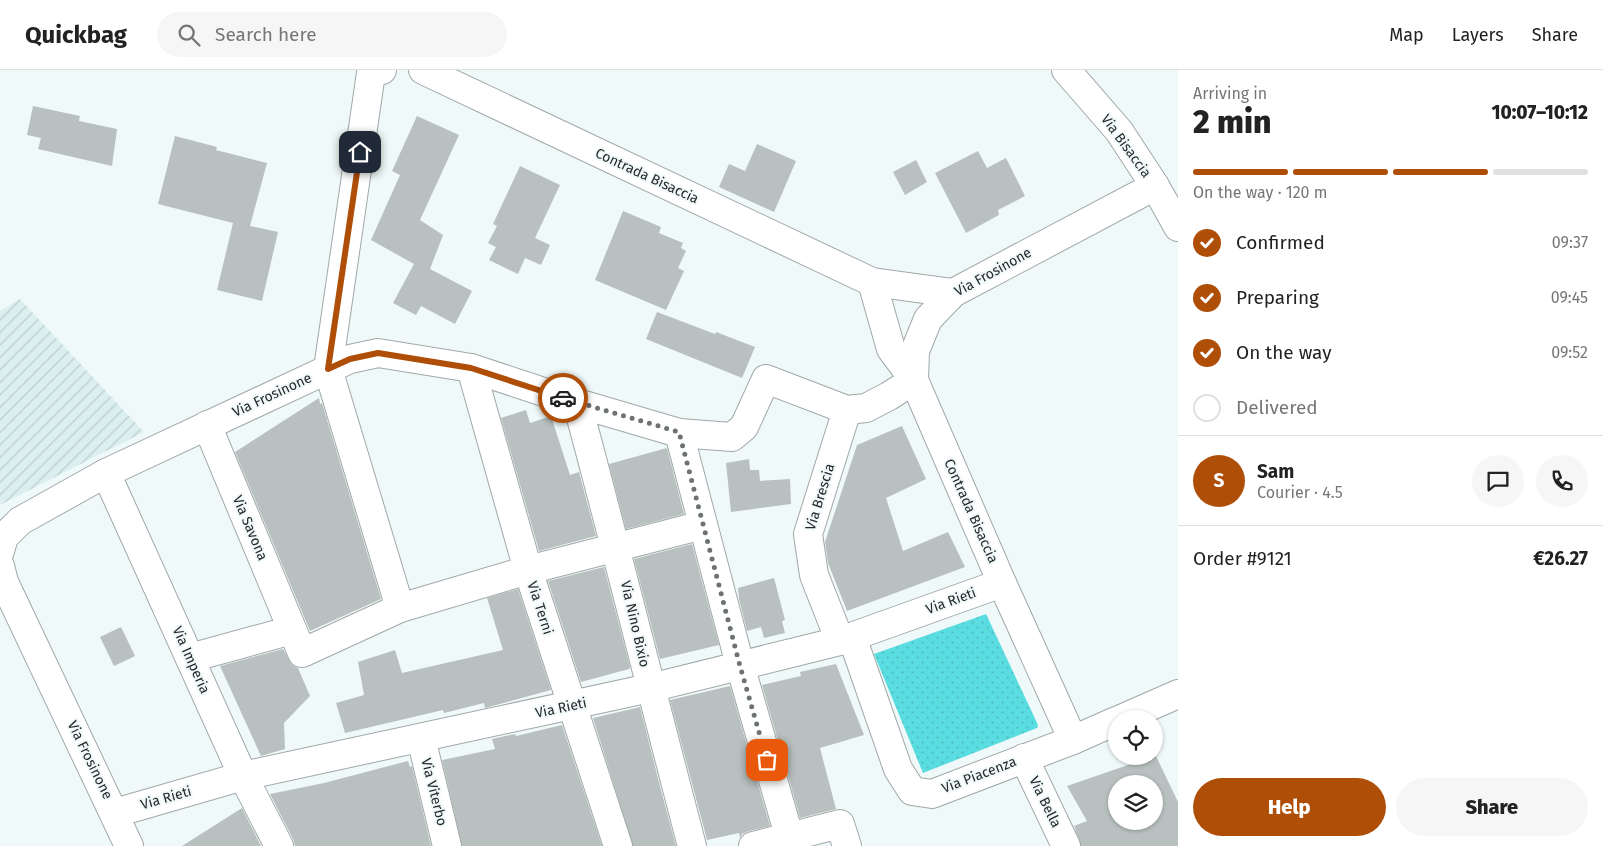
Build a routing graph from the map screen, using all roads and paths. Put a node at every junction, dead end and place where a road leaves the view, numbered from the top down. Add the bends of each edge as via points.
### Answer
1 (382, 70) edge
2 (423, 70) edge
3 (1066, 70) edge
4 (1155, 186) junction
5 (1178, 228) edge
6 (872, 282) junction
7 (953, 293) junction
8 (471, 368) junction
9 (328, 369) junction
10 (914, 380) junction
11 (577, 403) junction
12 (847, 410) junction
13 (207, 425) junction
14 (679, 432) junction
15 (106, 473) junction
16 (703, 525) junction
17 (616, 548) junction
18 (0, 551) edge
19 (0, 566) edge
20 (528, 570) junction
21 (1002, 583) junction
22 (400, 608) junction
23 (846, 639) junction
24 (297, 642) junction
25 (190, 658) junction
26 (740, 666) junction
27 (650, 688) junction
28 (1178, 694) edge
29 (572, 706) junction
30 (1142, 710) edge
31 (1108, 725) edge
32 (421, 738) junction
33 (1073, 740) junction
34 (1024, 758) junction
35 (243, 776) junction
36 (115, 813) junction
37 (843, 835) edge
38 (790, 841) edge
39 (129, 846) edge
40 (279, 846) edge
41 (447, 846) edge
42 (618, 846) edge
43 (692, 846) edge
44 (753, 846) edge
45 (1066, 846) edge

1 - 9 street via 371,73
2 - 6 street, Contrada Bisaccia
3 - 4 street, Via Bisaccia via 1118,132
4 - 5 street, Via Bisaccia
4 - 7 street, Via Frosinone
6 - 7 street, Contrada Bisaccia
6 - 10 street, Contrada Bisaccia via 891,349
7 - 10 street, Via Frosinone via 928,319 914,351
8 - 9 street, Via Frosinone via 378,353 350,359
8 - 11 street, Via Frosinone
8 - 20 street, Via Terni
9 - 13 street, Via Frosinone
9 - 22 street
10 - 12 street via 866,408
10 - 21 street, Contrada Bisaccia
11 - 14 street, Via Frosinone
11 - 17 street, Via Nino Bixio
12 - 14 street, Via Frosinone via 766,379 744,427 732,437
12 - 23 street, Via Brescia via 808,534 814,575
13 - 15 street, Via Frosinone
13 - 24 street, Via Savona
14 - 16 street
15 - 18 street, Via Frosinone via 20,521 4,537
15 - 25 street, Via Imperia
16 - 17 street
16 - 26 street
17 - 20 street
17 - 27 street, Via Nino Bixio
19 - 36 street, Via Frosinone via 4,582
20 - 22 street
20 - 29 street, Via Terni
21 - 23 street, Via Rieti
21 - 33 street, Contrada Bisaccia
22 - 24 street
23 - 26 street, Via Rieti
23 - 34 street, Via Piacenza via 898,769 912,791 932,794
24 - 25 street
25 - 35 street, Via Imperia
26 - 27 street, Via Rieti
26 - 38 street
27 - 29 street, Via Rieti
27 - 43 street, Via Nino Bixio
28 - 30 street
29 - 32 street, Via Rieti
29 - 42 street, Via Terni
31 - 33 street, Via Piacenza
32 - 35 street, Via Rieti
32 - 41 street, Via Viterbo
33 - 34 street, Via Piacenza
34 - 45 street, Via Bella
35 - 36 street, Via Rieti
35 - 40 street, Via Imperia
36 - 39 street, Via Frosinone
37 - 38 street
38 - 44 street

